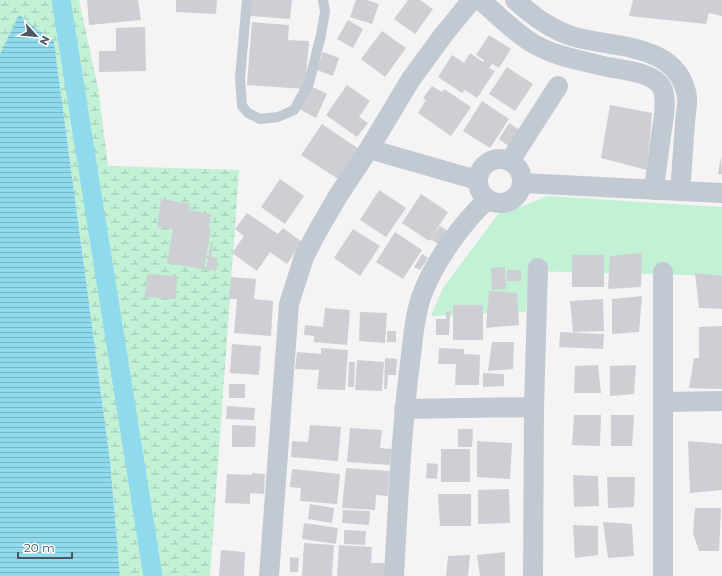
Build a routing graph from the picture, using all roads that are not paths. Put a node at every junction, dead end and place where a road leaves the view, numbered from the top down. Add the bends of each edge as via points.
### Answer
1 (247, 0) edge
2 (323, 0) edge
3 (472, 0) edge
4 (480, 0) edge
5 (515, 0) edge
6 (682, 79) junction
7 (558, 86) dead end
8 (663, 89) junction
9 (369, 150) junction
10 (510, 161) junction
11 (477, 180) junction
12 (522, 183) junction
13 (654, 190) junction
14 (680, 191) junction
15 (722, 193) edge
16 (487, 200) junction
17 (538, 268) dead end
18 (663, 272) dead end
19 (722, 401) edge
20 (663, 402) junction
21 (534, 408) junction
22 (404, 409) junction
23 (269, 576) edge
24 (394, 576) edge
25 (533, 576) edge
26 (662, 576) edge

1 - 2 lane via 240,77 242,106 248,113 260,119 278,117 294,110 309,83 321,35 325,10
3 - 9 street via 411,79
4 - 8 street via 524,38 546,50 571,59 638,72 654,79
5 - 6 street via 538,19 561,32 639,49 663,59
6 - 8 street
6 - 14 street via 687,98
7 - 10 street
8 - 13 street via 663,118
9 - 11 street
9 - 23 street via 338,196 304,257 289,304
10 - 11 street via 502,158 485,164 479,171
10 - 12 street via 517,166
11 - 16 street via 478,188
12 - 13 street
12 - 16 street via 516,197 510,202 502,204
13 - 14 street
14 - 15 street
16 - 22 street via 439,260 422,295
17 - 21 street
18 - 20 street
19 - 20 street
20 - 26 street
21 - 22 street
21 - 25 street
22 - 24 street

